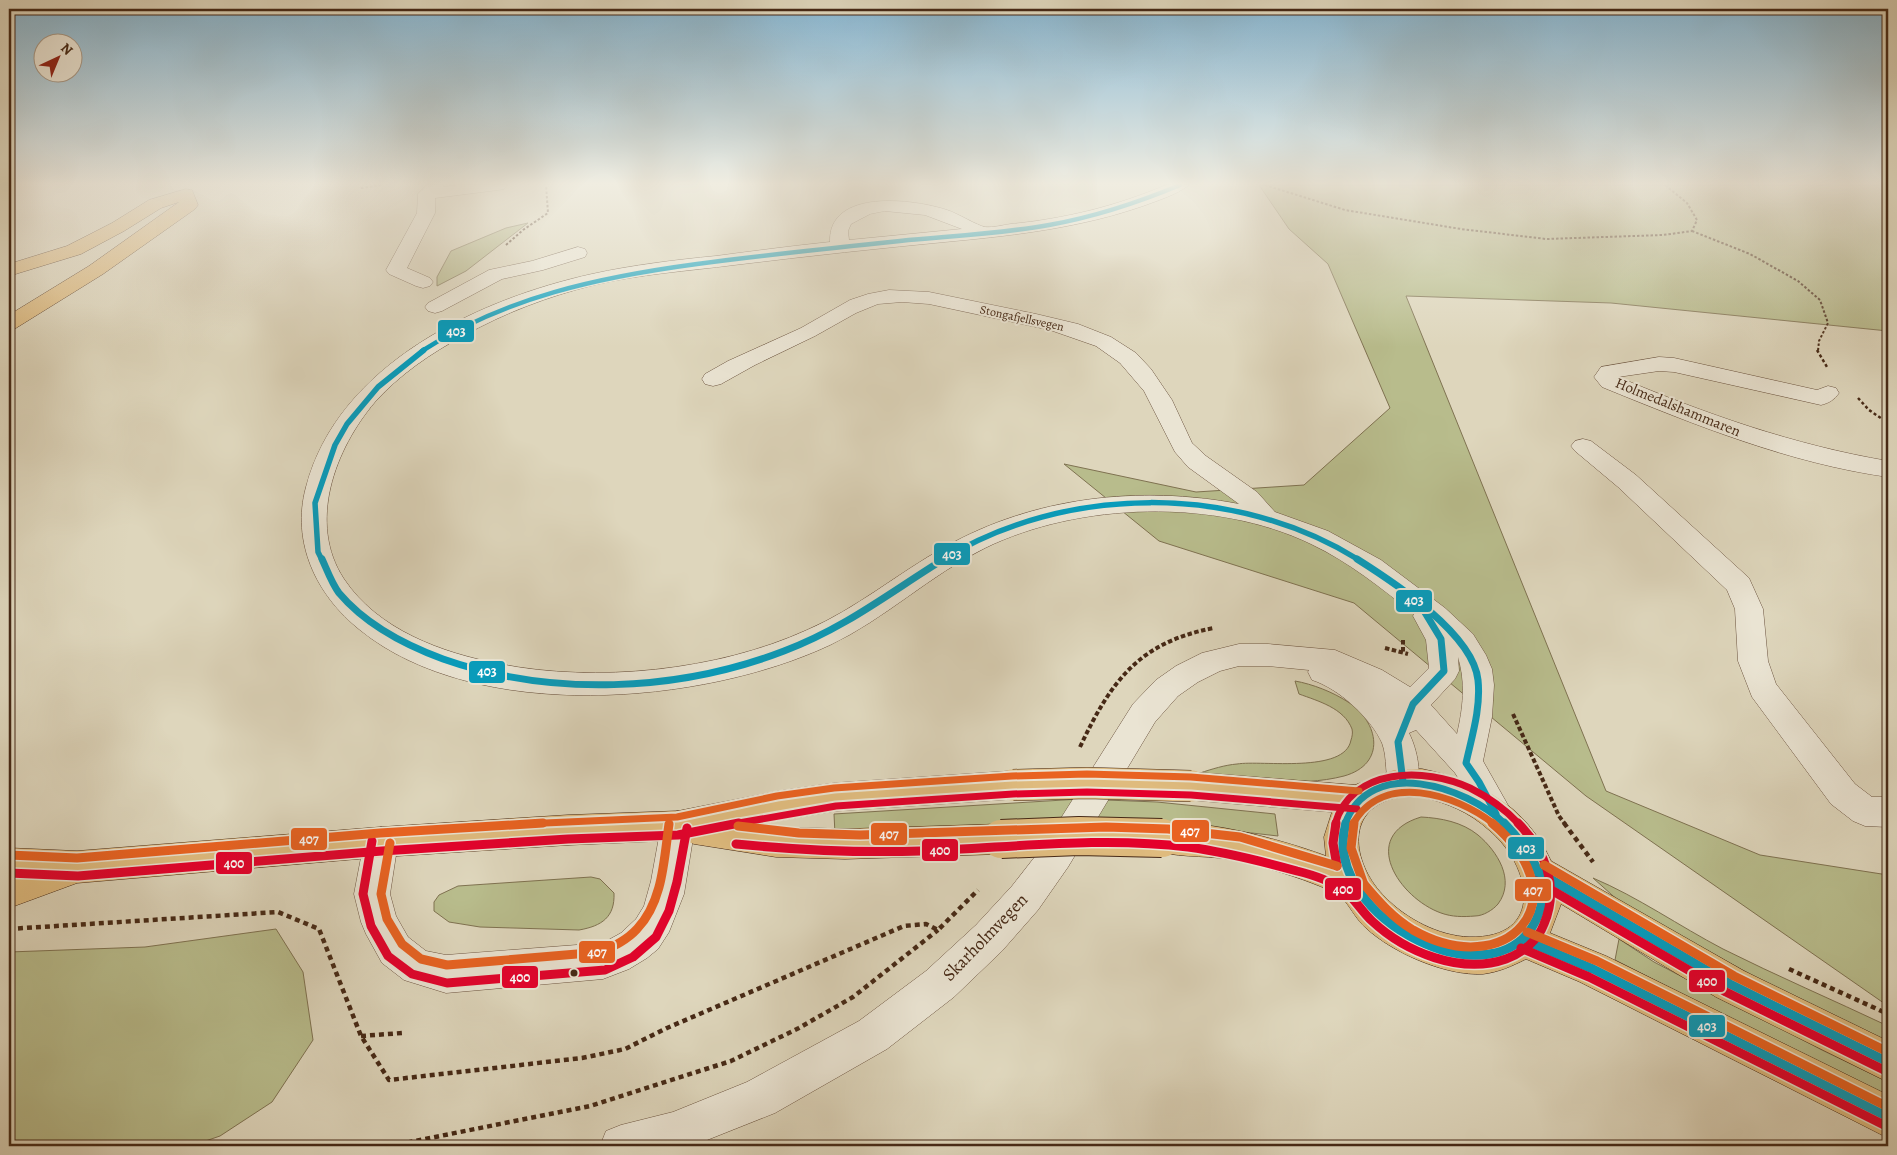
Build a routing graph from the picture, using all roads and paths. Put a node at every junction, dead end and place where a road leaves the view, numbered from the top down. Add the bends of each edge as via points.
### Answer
1 (95, 239) edge
2 (120, 239) edge
3 (140, 239) edge
4 (412, 239) edge
5 (513, 239) edge
6 (840, 239) edge
7 (917, 239) edge
8 (1712, 239) edge
9 (840, 246) junction
10 (578, 253) dead end
11 (9, 270) edge
12 (423, 282) dead end
13 (479, 282) junction
14 (435, 307) dead end
15 (9, 308) edge
16 (9, 324) edge
17 (713, 379) dead end
18 (1829, 382) joint
19 (1856, 397) dead end
20 (1888, 422) edge
21 (1583, 446) dead end
22 (1888, 469) edge
23 (1266, 518) junction
24 (1421, 606) junction
25 (1217, 627) dead end
26 (1398, 632) dead end
27 (1376, 646) dead end
28 (1403, 652) junction
29 (1274, 656) junction
30 (1411, 656) dead end
31 (1413, 704) junction
32 (1512, 712) dead end
33 (1398, 742) junction
34 (1077, 755) dead end
35 (1466, 763) junction
36 (1403, 782) junction
37 (1358, 800) junction
38 (1888, 812) edge
39 (1496, 814) junction
40 (678, 826) junction
41 (381, 842) junction
42 (9, 864) edge
43 (1597, 866) dead end
44 (77, 867) junction
45 (1540, 873) junction
46 (985, 884) dead end
47 (1355, 886) junction
48 (9, 892) edge
49 (9, 929) edge
50 (938, 930) junction
51 (1524, 940) junction
52 (1783, 966) dead end
53 (1888, 1014) edge
54 (402, 1033) dead end
55 (361, 1036) junction
56 (1888, 1062) edge
57 (1888, 1117) edge
58 (390, 1146) edge
59 (621, 1146) edge

1 - 11 main road via 74,250
2 - 15 main road
3 - 16 main road
4 - 12 street via 396,270
5 - 13 path via 474,274
6 - 9 street
7 - 9 street, Stongafjellsvegen
8 - 18 path via 1750,254 1798,281 1820,300 1828,323 1816,350
9 - 23 street, Stongafjellsvegen via 587,281 504,308 424,351 367,396 334,440 317,486 314,535 321,560 347,603 371,626 393,639 468,669 559,683 613,684 714,671 795,647 835,629 978,541 1042,518 1079,509 1178,504
10 - 13 street via 496,274
13 - 14 street
17 - 23 street, Stongafjellsvegen via 876,298 900,296 933,300 1053,324 1101,340 1135,364 1162,400 1182,446 1199,463 1245,496
18 - 22 street, Holmedalshammaren via 1821,398 1667,364 1609,372 1605,377 1610,382 1691,415 1758,439 1842,461
19 - 20 path
21 - 38 street via 1627,481 1739,585 1749,610 1753,661 1763,689 1843,794 1865,811
23 - 24 street, Stongafjellsvegen via 1301,530 1358,558
24 - 31 street, Stongafjellsvegen via 1441,639 1444,671
24 - 35 street, Stongafjellsvegen via 1462,640 1474,658 1480,688
25 - 34 path via 1174,641 1140,658 1118,681
26 - 28 path via 1403,640
27 - 28 path
28 - 30 path
29 - 31 street, Skarholmvegen via 1335,661
29 - 33 street, Skarholmvegen via 1331,674 1374,706
29 - 59 street, Skarholmvegen via 1239,655 1213,661 1167,688 1144,713 1056,856 1024,898 990,938 940,984 880,1029 760,1098 673,1133
31 - 33 street, Stongafjellsvegen
31 - 35 street, Skarholmvegen
32 - 43 path via 1559,816
33 - 36 street, Skarholmvegen
35 - 39 street, Skarholmvegen
36 - 37 main road via 1378,788
36 - 39 main road via 1450,789
37 - 40 main road, bridge via 1191,786 1013,785 835,796
37 - 47 main road via 1346,817 1341,838 1344,861
39 - 45 main road via 1523,841
40 - 41 main road
40 - 41 street via 663,904 648,932 624,952 604,962 446,974 417,967 396,950 379,922 372,894
40 - 47 main road, bridge via 776,842 845,844 1079,836 1231,844 1320,868
41 - 44 main road
42 - 44 main road
44 - 48 main road
45 - 51 main road via 1544,898 1538,921
45 - 56 main road via 1730,984
46 - 50 path
47 - 51 main road via 1369,906 1388,924 1435,949 1485,955 1506,950
49 - 55 path via 278,912 319,929
50 - 55 path via 926,924 904,926 625,1049 582,1058 389,1080
50 - 58 path via 853,997 800,1028 731,1061 590,1106
51 - 57 main road via 1593,969
52 - 53 path
54 - 55 path

